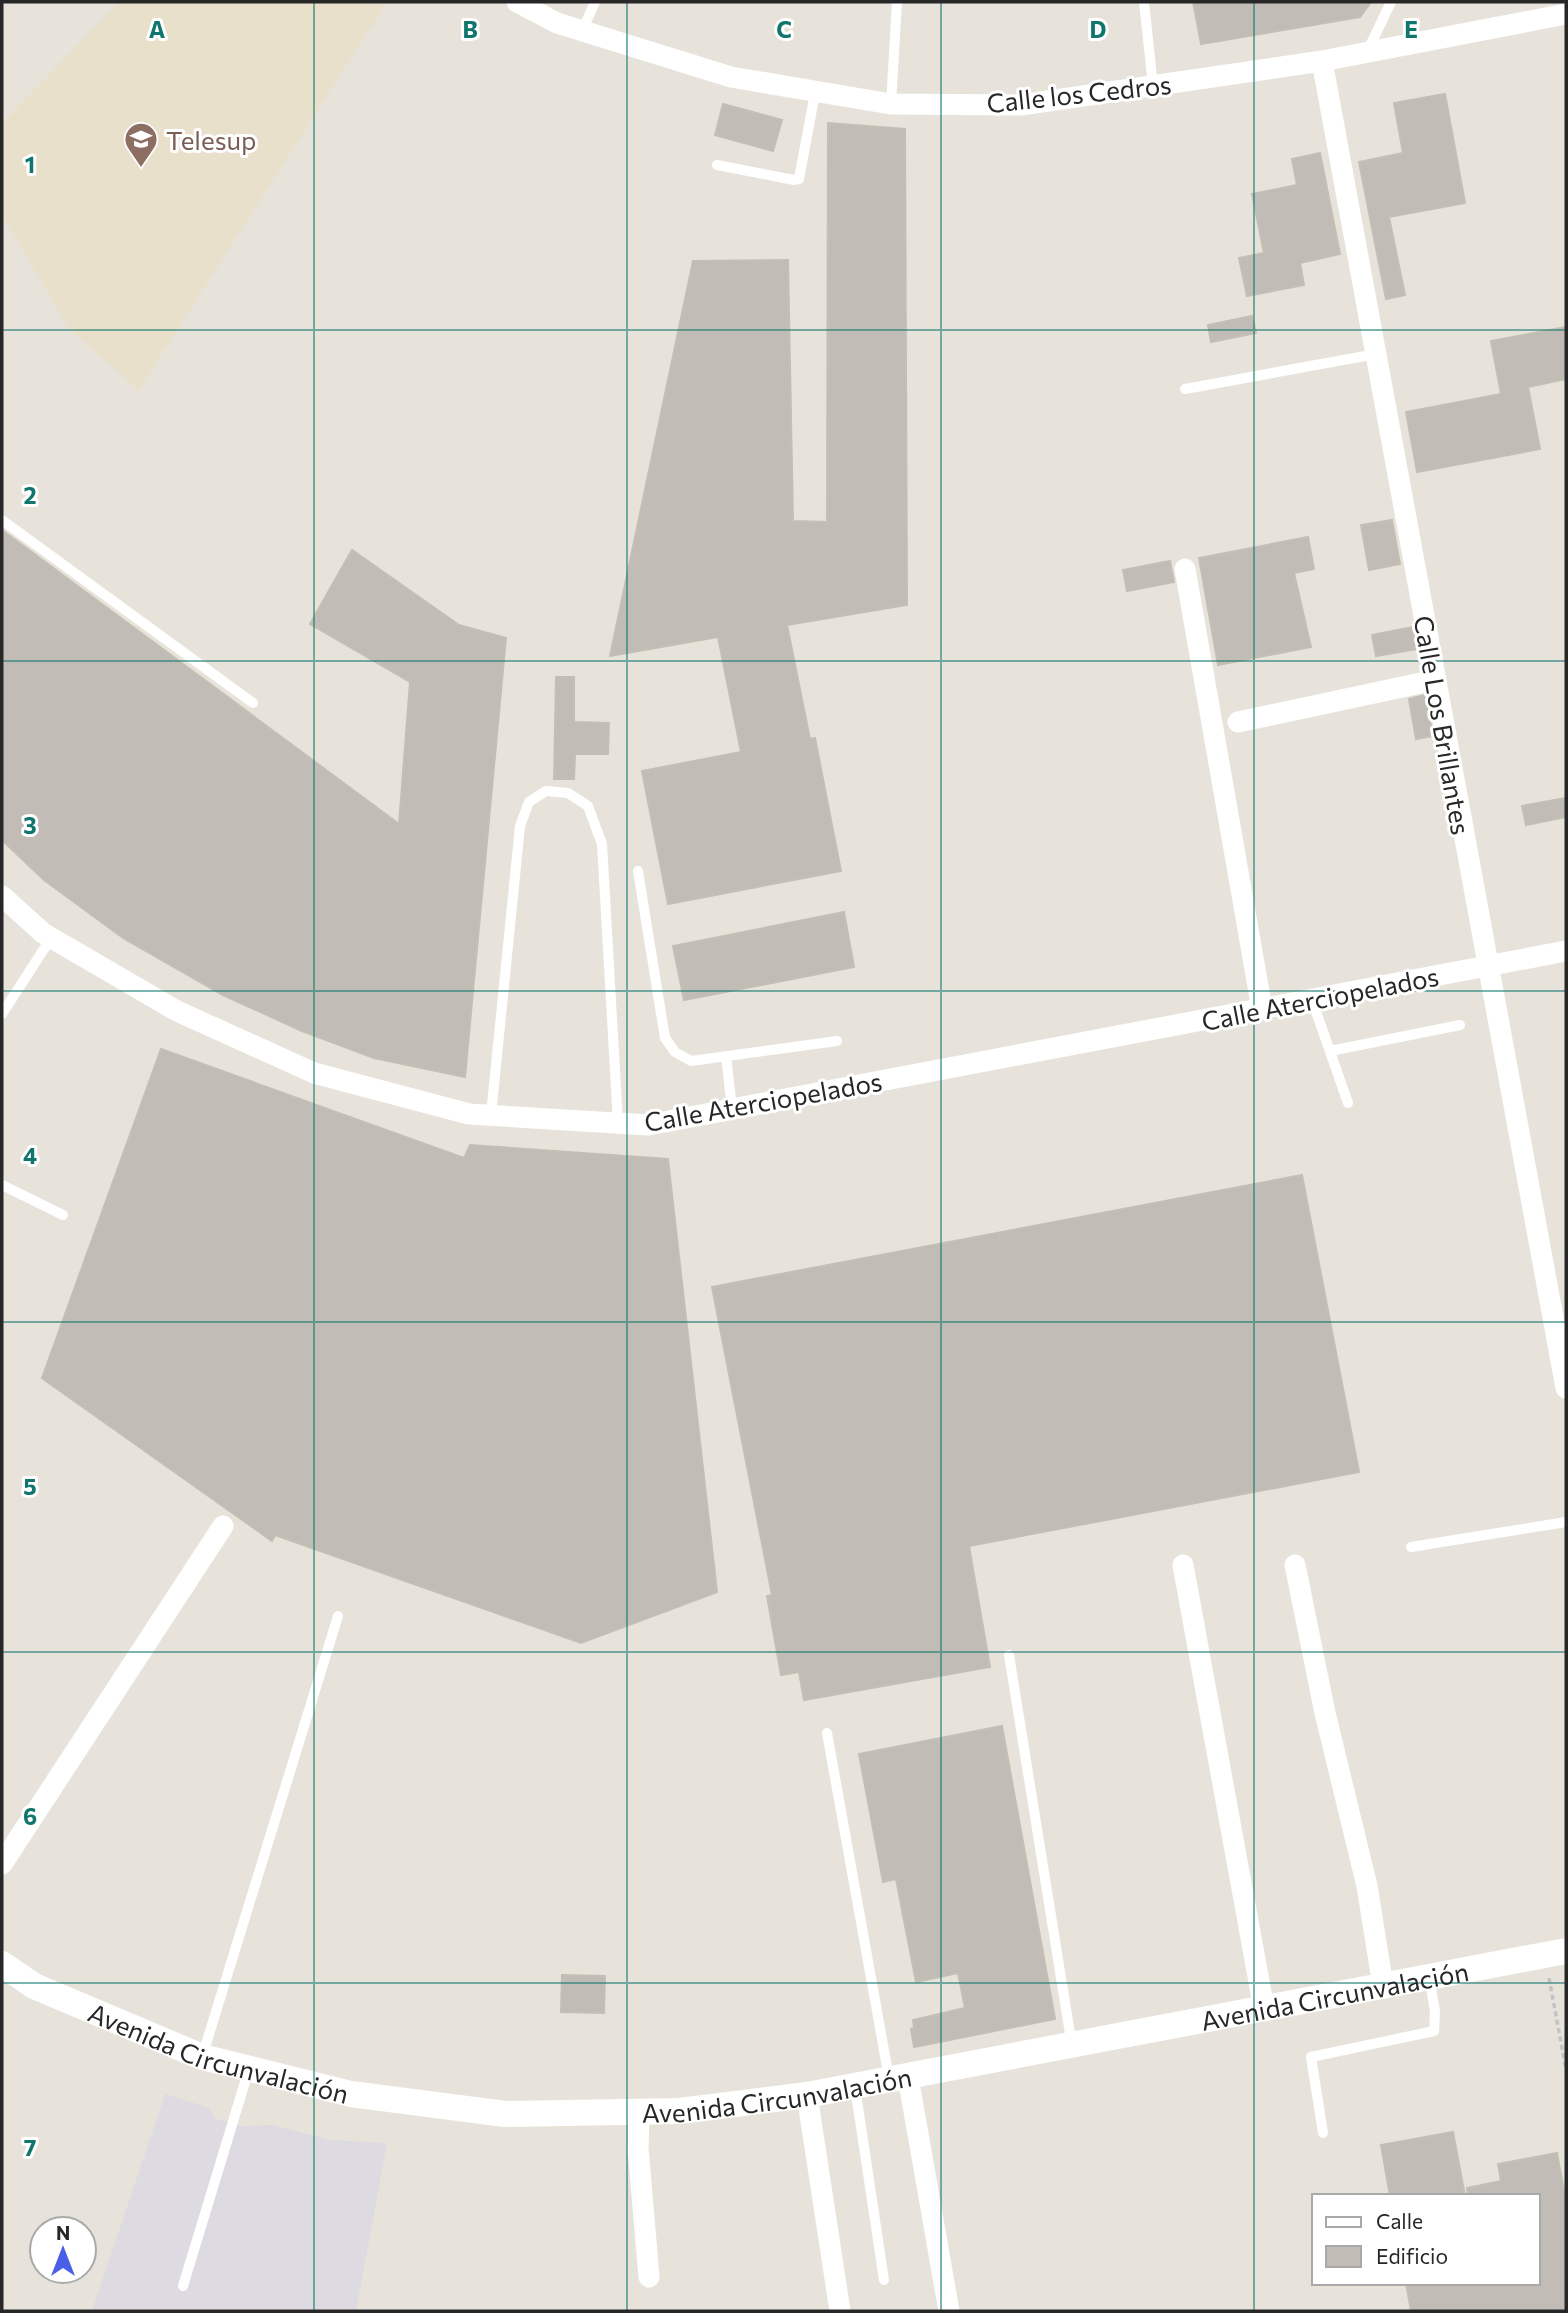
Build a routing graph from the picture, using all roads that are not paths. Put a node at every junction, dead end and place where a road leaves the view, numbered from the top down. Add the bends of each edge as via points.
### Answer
1 (517, 2) edge
2 (595, 2) edge
3 (897, 2) edge
4 (1144, 2) edge
5 (1391, 2) edge
6 (1566, 14) edge
7 (582, 31) junction
8 (1367, 52) junction
9 (1322, 61) junction
10 (1153, 86) junction
11 (815, 93) junction
12 (891, 104) junction
13 (717, 165) dead end
14 (1376, 354) junction
15 (1185, 389) dead end
16 (2, 520) edge
17 (1185, 569) dead end
18 (1435, 680) junction
19 (253, 703) dead end
20 (1238, 722) dead end
21 (638, 871) dead end
22 (2, 896) edge
23 (51, 938) junction
24 (1566, 951) edge
25 (1487, 967) junction
26 (1312, 1000) junction
27 (1262, 1009) junction
28 (2, 1014) edge
29 (1460, 1026) dead end
30 (838, 1041) dead end
31 (1330, 1051) junction
32 (726, 1056) junction
33 (1348, 1103) dead end
34 (732, 1109) junction
35 (491, 1115) junction
36 (618, 1123) junction
37 (2, 1185) edge
38 (63, 1215) dead end
39 (1566, 1388) edge
40 (1566, 1521) edge
41 (223, 1525) dead end
42 (1410, 1547) dead end
43 (1184, 1565) dead end
44 (1295, 1565) dead end
45 (338, 1616) dead end
46 (1009, 1655) dead end
47 (827, 1733) dead end
48 (2, 1864) edge
49 (1556, 1953) edge
50 (2, 1964) edge
51 (1429, 1977) junction
52 (1383, 1986) junction
53 (1264, 2009) junction
54 (1072, 2046) junction
55 (202, 2057) junction
56 (249, 2069) junction
57 (899, 2079) junction
58 (855, 2087) junction
59 (807, 2095) junction
60 (639, 2112) junction
61 (1323, 2133) dead end
62 (649, 2277) dead end
63 (884, 2280) dead end
64 (183, 2286) dead end
65 (840, 2311) edge
66 (949, 2311) edge

1 - 7 street, Calle los Cedros
2 - 7 lane
3 - 12 lane
4 - 10 lane
5 - 8 lane
6 - 8 street, Calle los Cedros
7 - 11 street, Calle los Cedros via 731,76
8 - 9 street, Calle los Cedros
9 - 10 street, Calle los Cedros
9 - 14 street, Calle Los Brillantes
10 - 12 street, Calle los Cedros via 1021,105
11 - 12 street, Calle los Cedros
11 - 13 lane via 799,178
14 - 15 lane
14 - 18 street, Calle Los Brillantes
16 - 19 lane
17 - 27 street
18 - 20 street
18 - 25 street, Calle Los Brillantes
21 - 32 lane via 665,1038 675,1052 691,1061
22 - 23 street, Calle Aterciopelados
23 - 28 lane
23 - 35 street, Calle Aterciopelados via 177,1012 314,1073 469,1114
24 - 25 street, Calle Aterciopelados
25 - 26 street, Calle Aterciopelados
25 - 39 street, Calle Los Brillantes
26 - 27 street, Calle Aterciopelados
26 - 31 lane
27 - 34 street, Calle Aterciopelados
29 - 31 lane
30 - 32 lane
31 - 33 lane
32 - 34 lane
34 - 36 street, Calle Aterciopelados via 648,1125
35 - 36 street, Calle Aterciopelados
35 - 36 lane via 520,827 529,802 546,791 568,793 588,806 602,844
37 - 38 lane
40 - 42 lane
41 - 48 street
43 - 53 street
44 - 52 street via 1367,1886
45 - 55 lane
46 - 54 lane
47 - 57 lane
49 - 51 street, Avenida Circunvalación
50 - 55 street, Avenida Circunvalación via 34,1986
51 - 52 street, Avenida Circunvalación
51 - 61 lane via 1434,2031 1311,2057
52 - 53 street, Avenida Circunvalación
53 - 54 street, Avenida Circunvalación
54 - 57 street, Avenida Circunvalación
55 - 56 street, Avenida Circunvalación
56 - 60 street, Avenida Circunvalación via 351,2094 505,2113
56 - 64 lane
57 - 58 street, Avenida Circunvalación
57 - 66 street
58 - 59 street, Avenida Circunvalación
58 - 63 lane
59 - 60 street, Avenida Circunvalación
59 - 65 street
60 - 62 street

